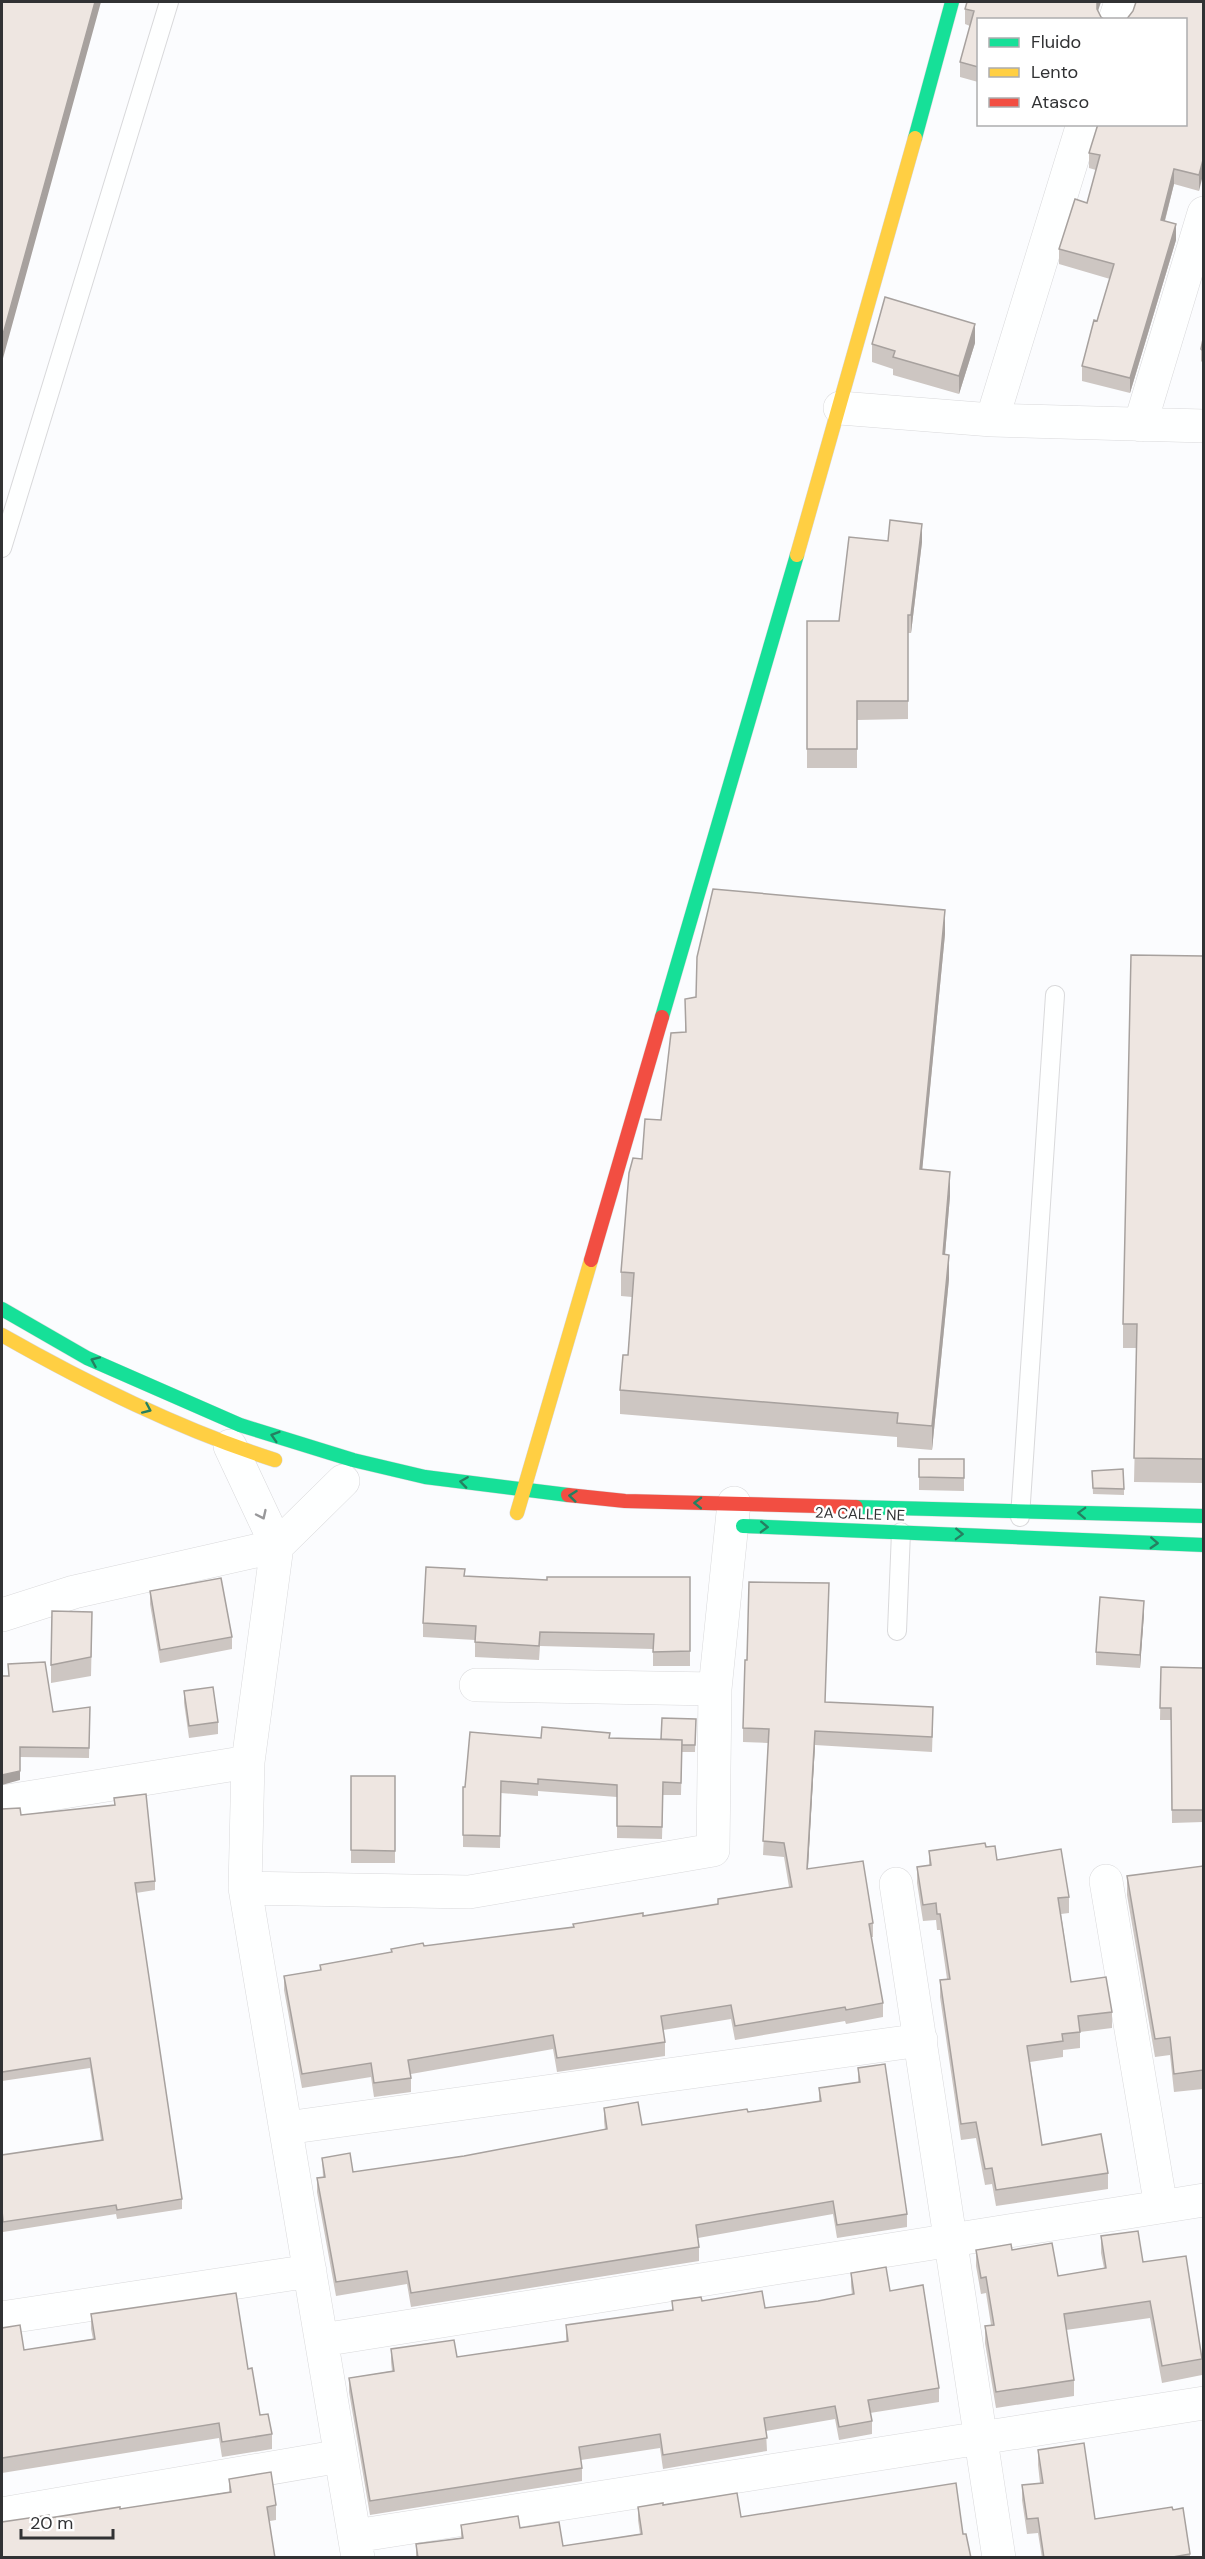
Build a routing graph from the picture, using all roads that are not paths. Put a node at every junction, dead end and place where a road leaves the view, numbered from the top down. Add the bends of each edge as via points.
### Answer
1 (169, 2) edge
2 (952, 2) edge
3 (1121, 2) edge
4 (1116, 18) edge
5 (1082, 126) edge
6 (1203, 213) edge
7 (840, 408) junction
8 (992, 420) junction
9 (1140, 425) junction
10 (1203, 426) edge
11 (2, 548) edge
12 (1055, 994) dead end
13 (2, 1309) edge
14 (2, 1335) edge
15 (230, 1446) junction
16 (286, 1464) dead end
17 (343, 1481) dead end
18 (522, 1491) junction
19 (1020, 1511) junction
20 (517, 1513) dead end
21 (1203, 1516) edge
22 (730, 1518) junction
23 (901, 1532) junction
24 (1018, 1537) junction
25 (1203, 1545) edge
26 (277, 1546) junction
27 (2, 1615) edge
28 (897, 1631) dead end
29 (476, 1685) dead end
30 (715, 1689) junction
31 (248, 1762) junction
32 (2, 1802) edge
33 (1106, 1881) dead end
34 (896, 1884) dead end
35 (244, 1888) junction
36 (921, 2040) junction
37 (286, 2128) junction
38 (1203, 2200) edge
39 (1161, 2207) junction
40 (951, 2241) junction
41 (310, 2271) junction
42 (2, 2318) edge
43 (322, 2340) junction
44 (1203, 2403) edge
45 (981, 2439) junction
46 (341, 2456) junction
47 (2, 2514) edge
48 (356, 2547) edge
49 (999, 2558) edge

1 - 11 lane
2 - 7 main road
3 - 4 street
5 - 8 street
6 - 9 street
7 - 8 street
7 - 18 main road
8 - 9 street
9 - 10 street
12 - 19 lane
18 -> 13 main road, 2A CALLE NE via 425,1477 353,1461 240,1425 87,1358
14 -> 15 main road via 75,1377
15 - 16 main road
15 -> 26 street
17 - 26 street
18 - 20 main road
22 -> 18 main road, 2A CALLE NE via 625,1501
21 -> 19 main road, 2A CALLE NE
19 - 22 main road, 2A CALLE NE
19 - 24 lane
22 -> 23 main road, 2A CALLE NE
22 - 30 street
23 -> 24 main road, 2A CALLE NE
23 - 28 lane
24 -> 25 main road, 2A CALLE NE
26 - 27 street via 74,1592
26 - 31 street
29 - 30 street
30 - 35 street via 713,1850 469,1892
31 - 32 street
31 - 35 street
33 - 39 street
34 - 36 street
35 - 37 street
36 - 37 street
36 - 40 street
37 - 41 street
38 - 39 street
39 - 40 street
40 - 43 street
40 - 45 street
41 - 42 street
41 - 43 street
43 - 46 street
44 - 45 street
45 - 48 street
45 - 49 street
46 - 47 street
46 - 48 street

